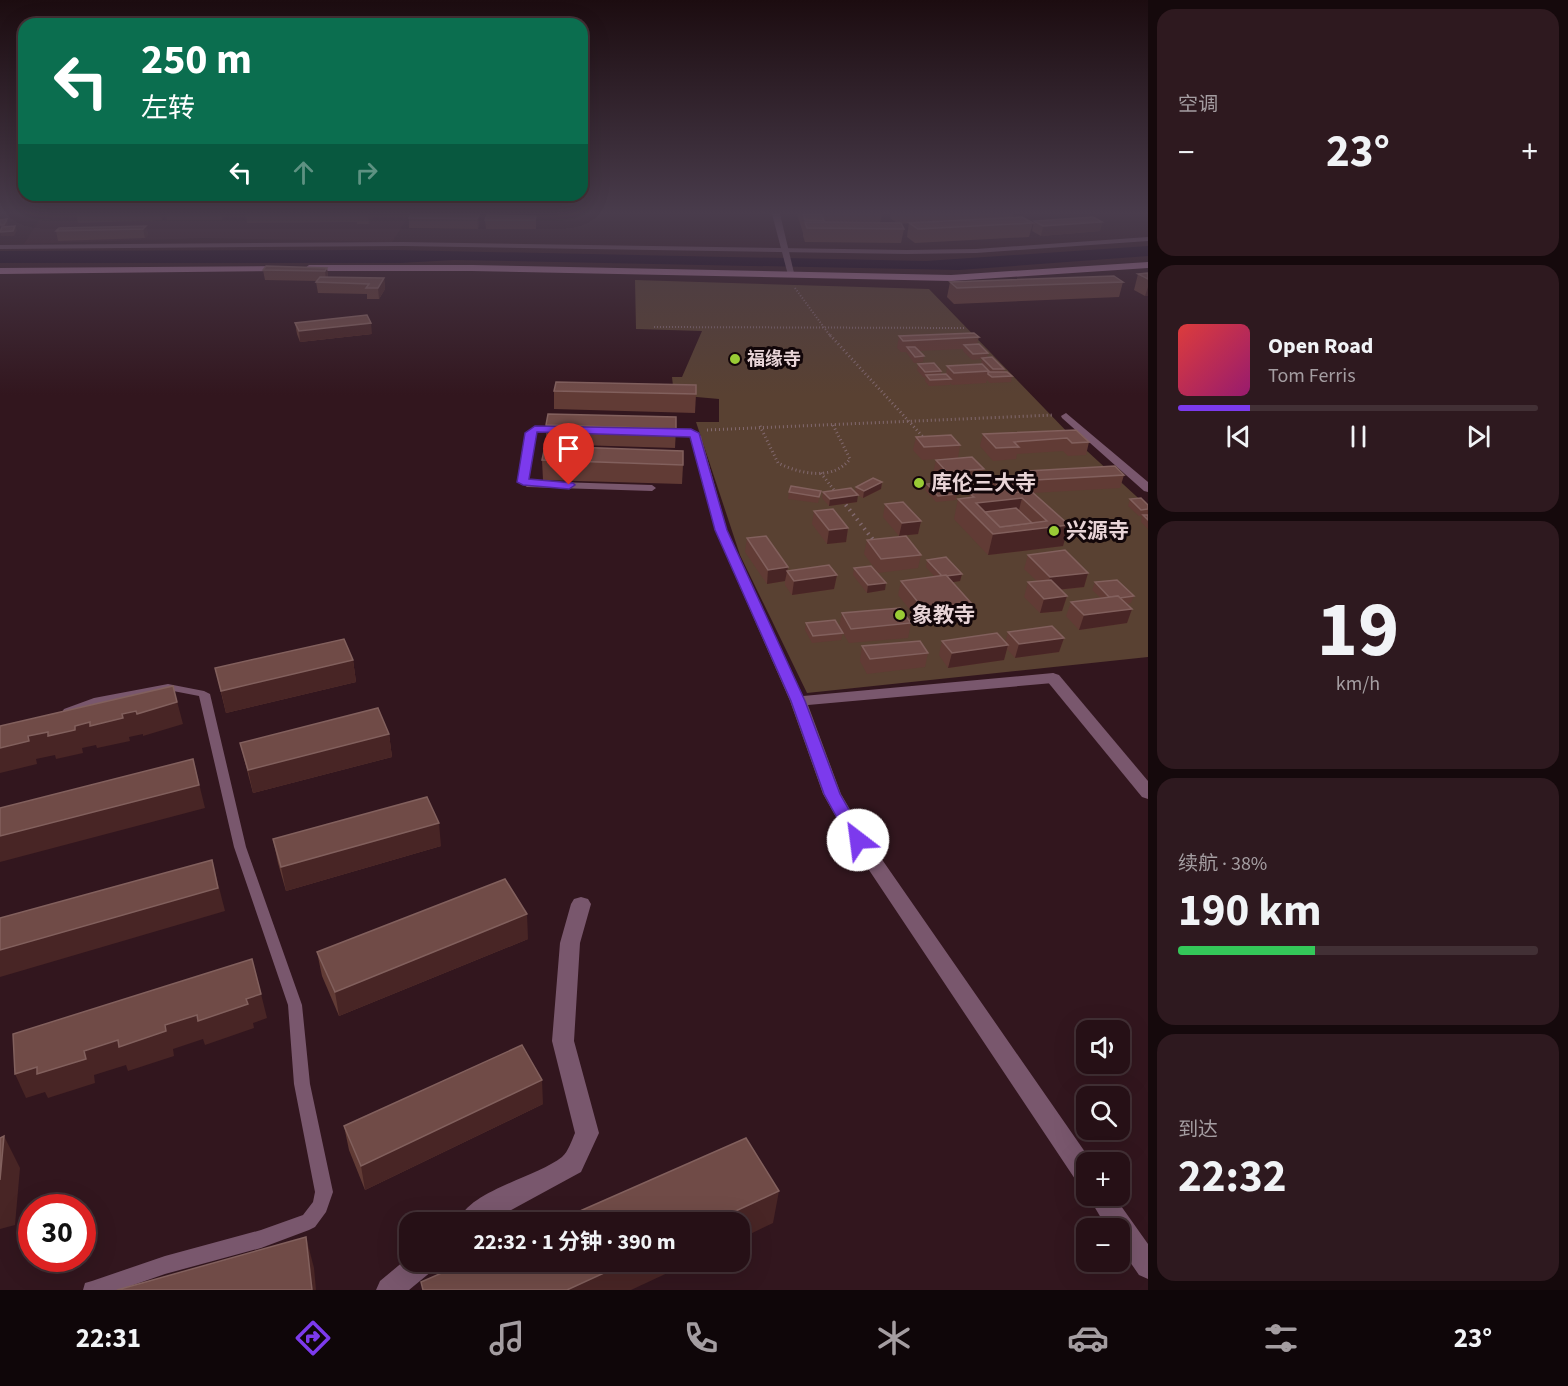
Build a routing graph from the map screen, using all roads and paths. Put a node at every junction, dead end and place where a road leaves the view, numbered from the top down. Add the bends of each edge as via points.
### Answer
1 (647, 274) edge
2 (1022, 274) edge
3 (1080, 274) edge
4 (791, 277) junction
5 (654, 327) dead end
6 (822, 327) junction
7 (966, 327) dead end
8 (1066, 416) joint
9 (908, 420) junction
10 (832, 423) junction
11 (760, 426) junction
12 (547, 428) edge
13 (645, 431) edge
14 (691, 432) junction
15 (927, 441) edge
16 (822, 473) junction
17 (959, 477) edge
18 (652, 488) dead end
19 (1148, 488) edge
20 (980, 500) edge
21 (879, 547) edge
22 (798, 701) junction
23 (52, 718) edge
24 (1148, 793) edge
25 (581, 904) dead end
26 (1076, 1159) edge
27 (1107, 1206) edge
28 (482, 1212) edge
29 (1148, 1266) edge
30 (411, 1272) edge
31 (92, 1290) edge
32 (389, 1290) edge

1 - 4 main road
2 - 4 main road
3 - 4 main road via 977,282
4 - 6 path
5 - 6 path
6 - 7 path
6 - 9 path
8 - 9 path
8 - 19 street
9 - 10 path
9 - 15 path
10 - 11 path
10 - 16 path via 850,459 838,470
11 - 14 path
11 - 16 path via 778,463 802,472
12 - 18 lane via 530,433 522,478 527,484
13 - 14 street
14 - 22 street via 721,530
16 - 21 path
17 - 20 path
22 - 24 street via 1053,678
22 - 26 street via 832,794 858,840
23 - 31 lane via 94,702 168,687 204,694 240,847 295,1005 302,1084 324,1192 309,1221
25 - 28 street via 570,943 563,1041 587,1133 572,1164
27 - 29 street
30 - 32 street

